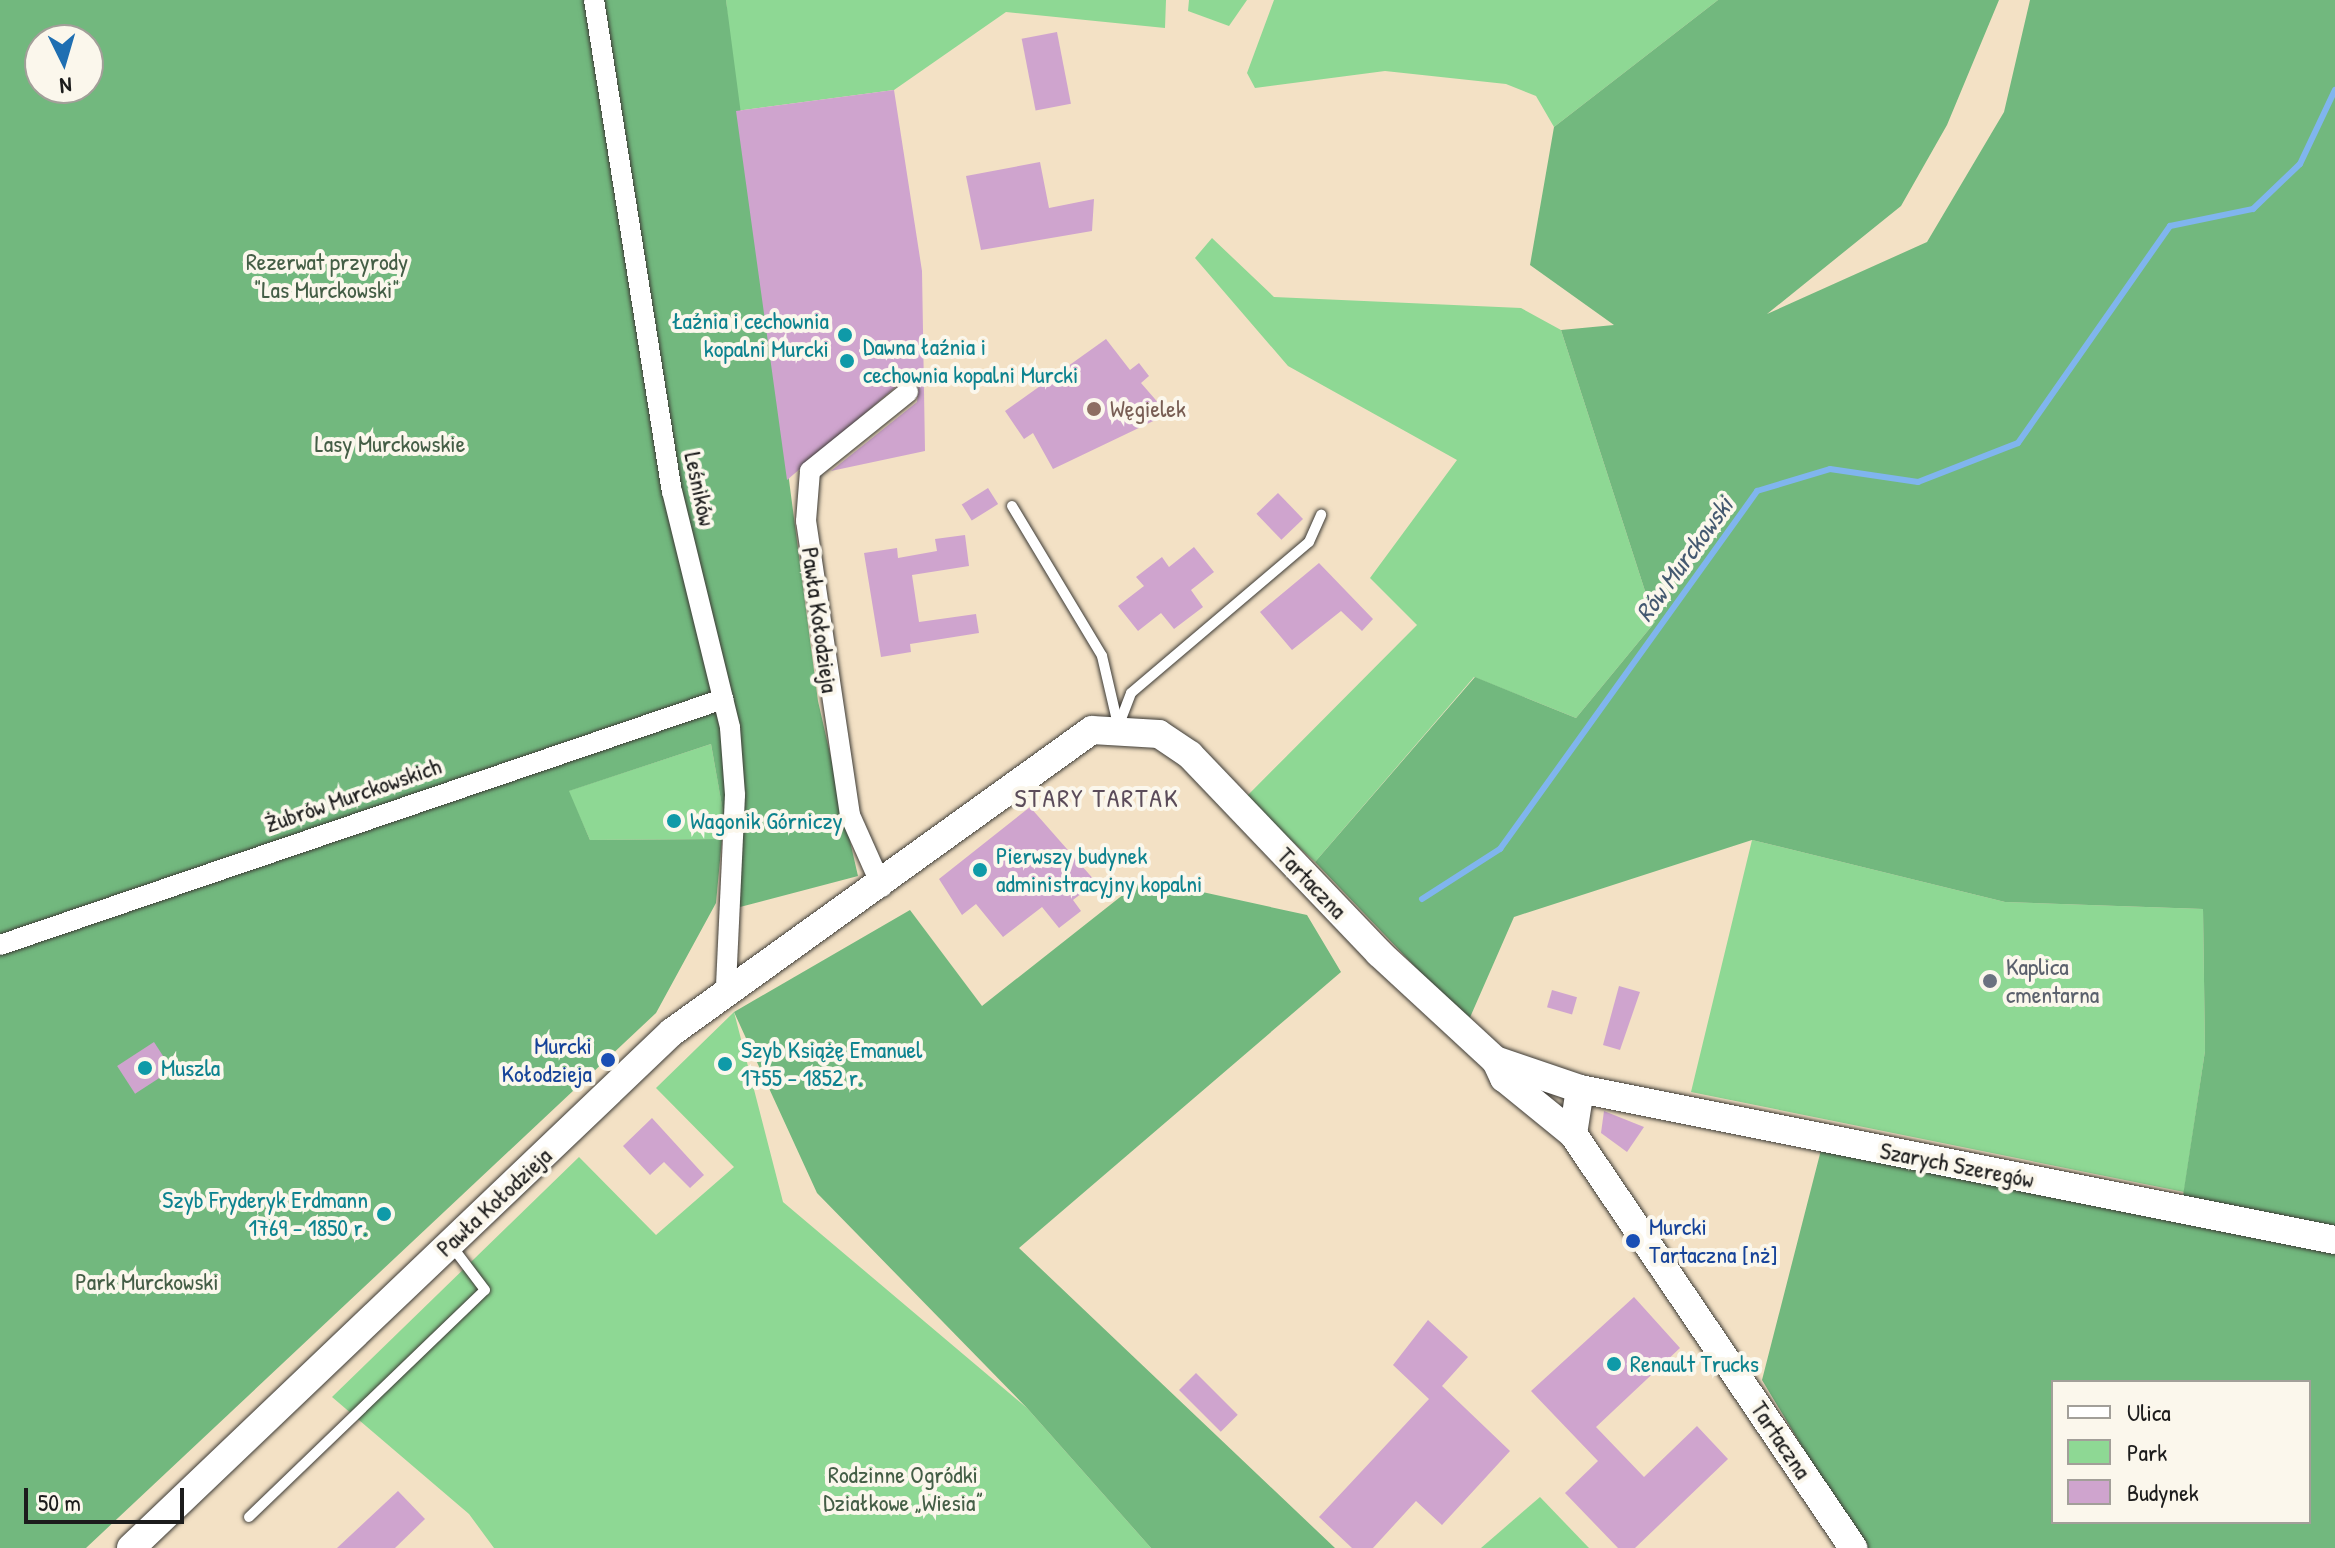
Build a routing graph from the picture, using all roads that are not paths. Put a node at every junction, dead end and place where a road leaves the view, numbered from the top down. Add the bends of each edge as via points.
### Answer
1 (594, 0) edge
2 (908, 392) dead end
3 (1012, 506) dead end
4 (1321, 515) dead end
5 (723, 699) junction
6 (1118, 727) junction
7 (882, 887) junction
8 (0, 945) edge
9 (726, 988) junction
10 (1495, 1060) junction
11 (1580, 1089) junction
12 (1573, 1134) junction
13 (2335, 1240) edge
14 (450, 1243) junction
15 (249, 1517) dead end
16 (131, 1548) edge
17 (1853, 1548) edge

1 - 5 street, Leśników via 662,433
2 - 7 street, Pawła Kołodzieja via 810,471 806,521 850,815
3 - 6 lane via 1102,656
4 - 6 lane via 1309,542 1131,693
5 - 8 street, Żubrów Murckowskich
5 - 9 street, Leśników via 735,795
6 - 7 street, Pawła Kołodzieja via 1067,744
6 - 10 street, Tartaczna via 1159,734 1190,755 1379,953
7 - 9 street, Pawła Kołodzieja
9 - 14 street, Pawła Kołodzieja
10 - 11 street, Tartaczna
10 - 12 street, Tartaczna via 1504,1078
11 - 12 street
11 - 13 street, Szarych Szeregów
12 - 17 street, Tartaczna
14 - 15 lane via 485,1290
14 - 16 street, Pawła Kołodzieja

